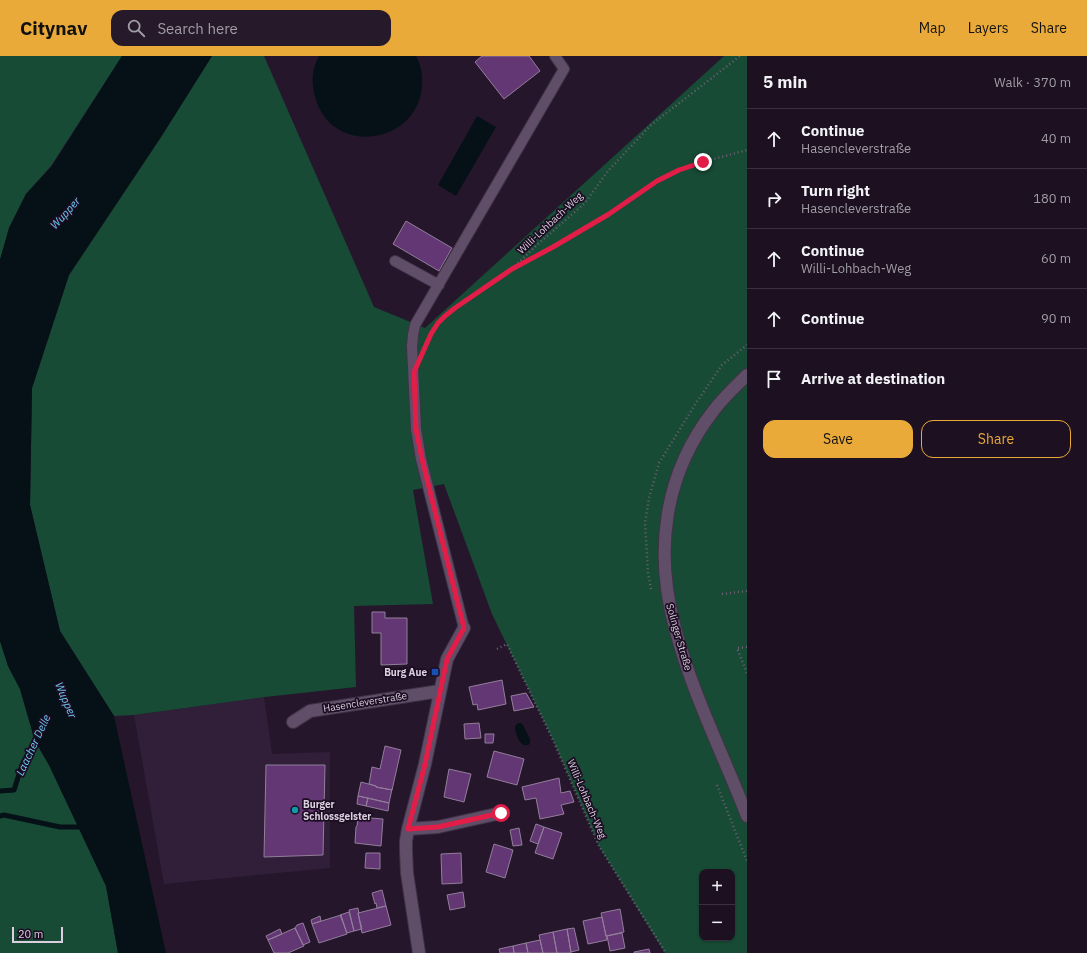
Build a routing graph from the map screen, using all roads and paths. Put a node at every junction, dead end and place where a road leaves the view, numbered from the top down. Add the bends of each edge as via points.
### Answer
1 (555, 56) edge
2 (740, 56) edge
3 (747, 150) edge
4 (396, 261) dead end
5 (512, 269) junction
6 (438, 285) junction
7 (747, 345) edge
8 (425, 347) dead end
9 (747, 375) edge
10 (747, 591) edge
11 (652, 593) dead end
12 (722, 594) dead end
13 (464, 628) joint
14 (747, 647) edge
15 (497, 649) dead end
16 (747, 673) edge
17 (440, 691) junction
18 (293, 722) dead end
19 (715, 781) dead end
20 (501, 813) dead end
21 (747, 816) edge
22 (408, 829) junction
23 (747, 861) edge
24 (419, 953) edge
25 (666, 953) edge

1 - 6 lane via 564,69
2 - 5 path, Willi-Lohbach-Weg via 651,125 608,172 585,203
3 - 5 path via 679,170 657,181 609,214
4 - 6 lane
5 - 8 path, Willi-Lohbach-Weg via 445,316 438,323
6 - 13 lane via 415,325 413,334 416,429
7 - 11 path via 722,365 658,463 644,523
9 - 21 street, Solinger Straße via 715,410 697,435 683,463 670,501 664,558 667,587 679,643
10 - 12 path
13 - 17 street via 447,659
14 - 16 path via 737,648
15 - 25 path, Willi-Lohbach-Weg via 507,644 553,740 599,846
17 - 18 street, Hasencleverstraße via 310,711
17 - 22 street
19 - 23 path
20 - 22 street via 438,827
22 - 24 street via 407,873

